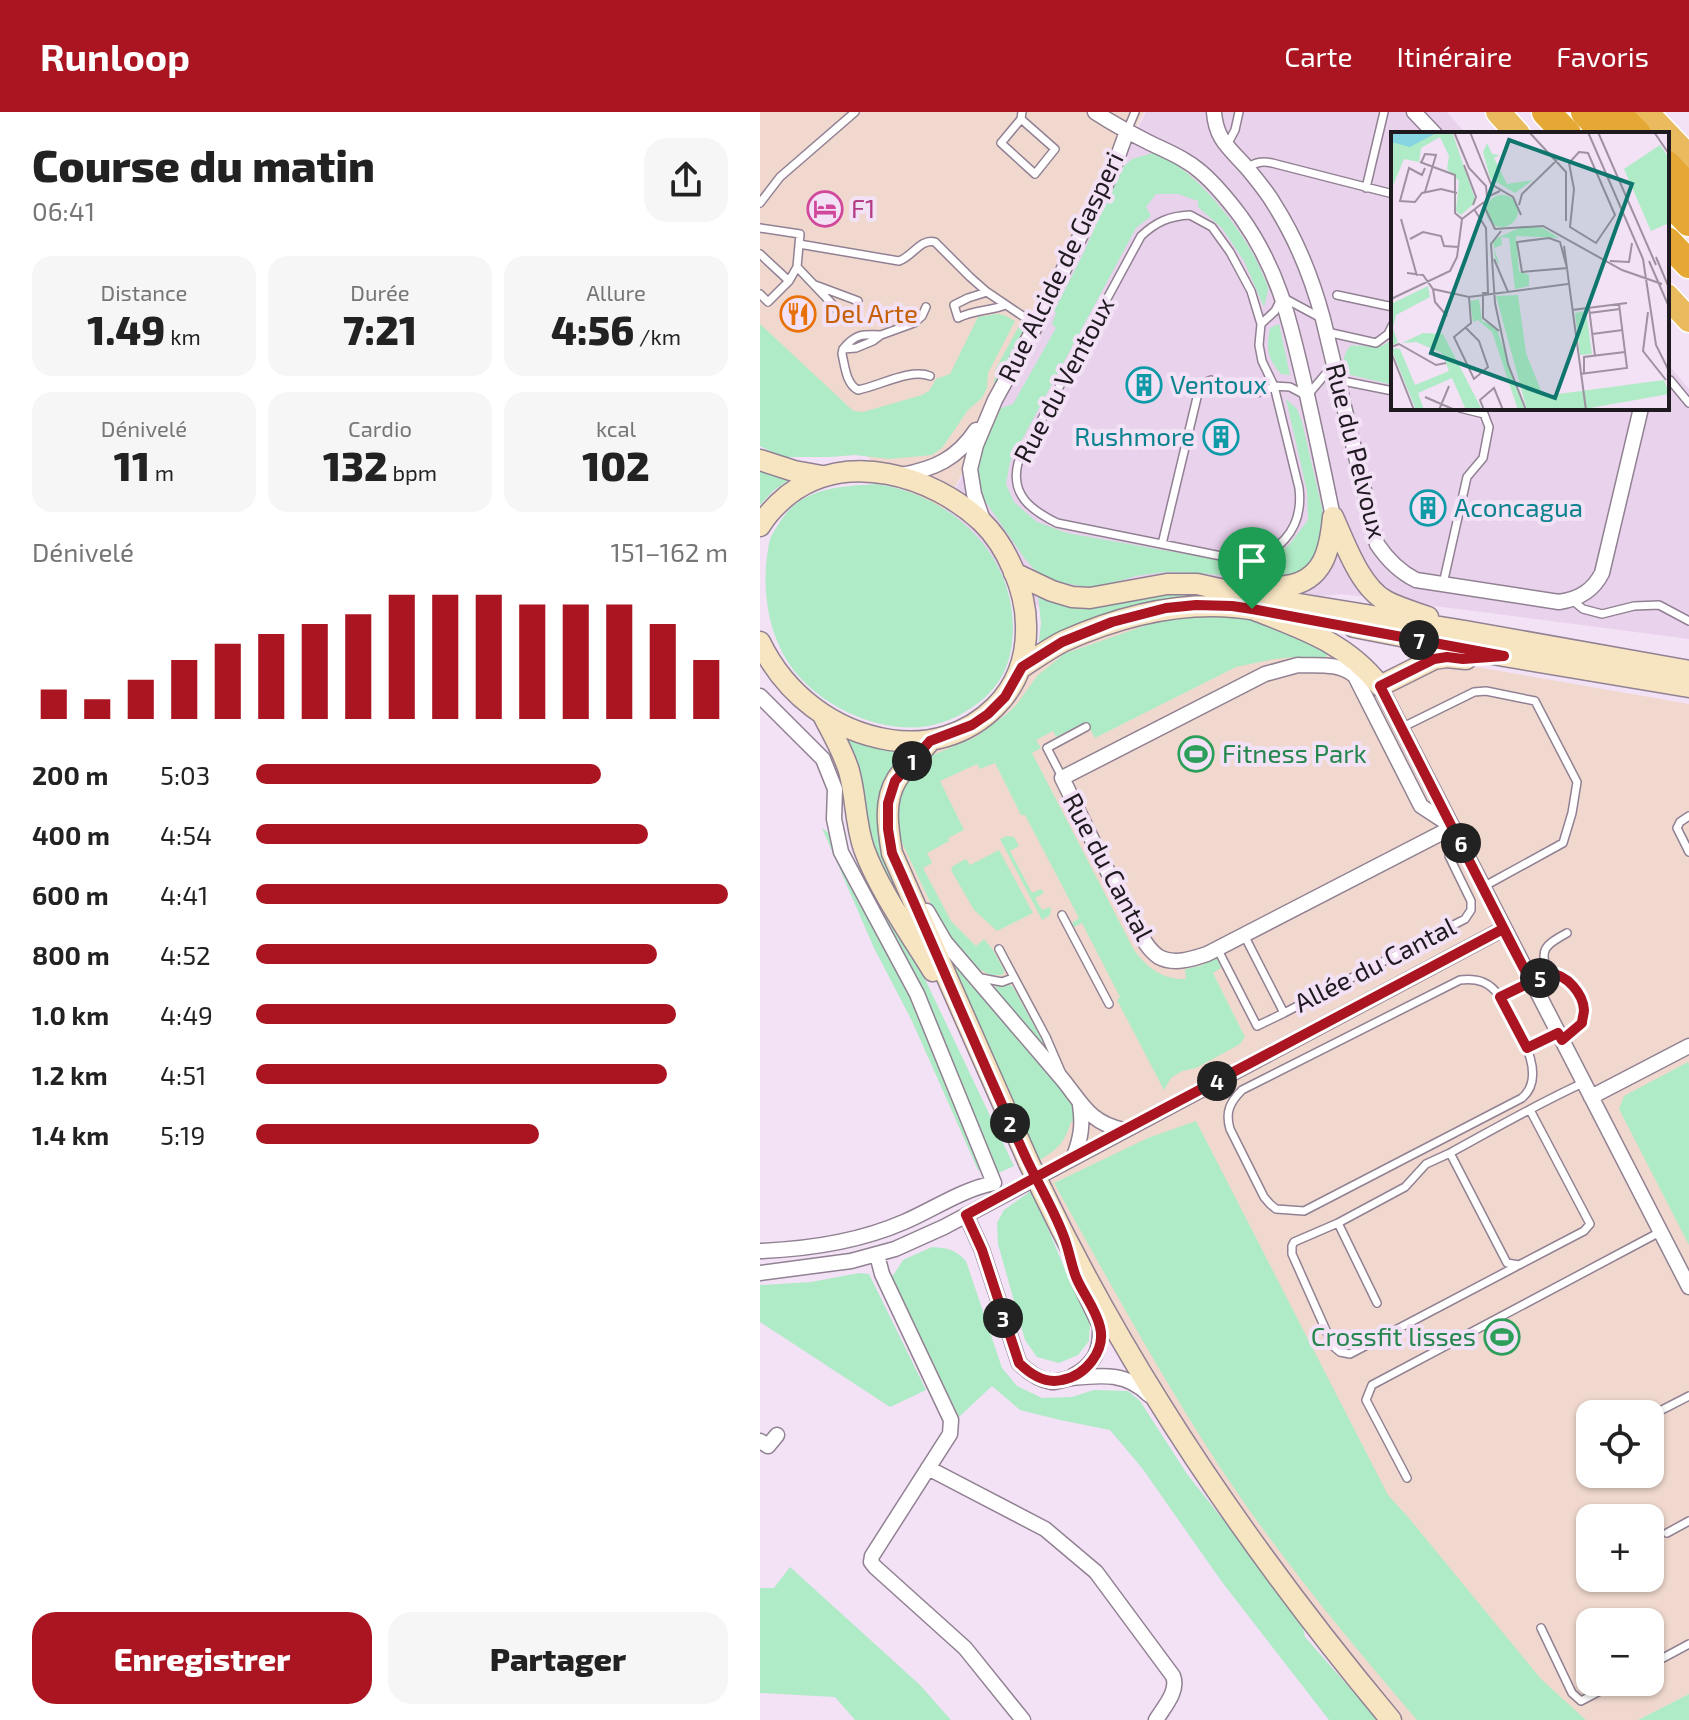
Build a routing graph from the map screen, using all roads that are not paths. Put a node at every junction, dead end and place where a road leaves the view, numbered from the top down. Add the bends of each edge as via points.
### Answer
1 (855, 112) edge
2 (1095, 112) edge
3 (1135, 112) edge
4 (1214, 112) edge
5 (1239, 112) edge
6 (1384, 112) edge
7 (1414, 112) edge
8 (1498, 112) edge
9 (1546, 112) edge
10 (1585, 112) edge
11 (1615, 112) edge
12 (1646, 112) edge
13 (1022, 116) edge
14 (1127, 131) junction
15 (1433, 132) edge
16 (1516, 132) edge
17 (1565, 132) edge
18 (1604, 132) edge
19 (1635, 132) edge
20 (1665, 132) edge
21 (1669, 136) edge
22 (1226, 147) junction
23 (1689, 157) edge
24 (1669, 167) edge
25 (1247, 168) junction
26 (1366, 188) junction
27 (1689, 189) edge
28 (1391, 194) edge
29 (1669, 201) edge
30 (760, 203) edge
31 (1689, 222) edge
32 (760, 228) edge
33 (1669, 243) edge
34 (799, 244) junction
35 (760, 254) edge
36 (1689, 264) edge
37 (797, 267) junction
38 (789, 281) junction
39 (815, 285) junction
40 (987, 292) junction
41 (760, 294) edge
42 (1337, 295) dead end
43 (1282, 297) junction
44 (1669, 298) edge
45 (858, 301) dead end
46 (1006, 305) junction
47 (926, 307) dead end
48 (1391, 307) edge
49 (842, 318) dead end
50 (1689, 320) edge
51 (1261, 324) junction
52 (1036, 325) junction
53 (1325, 326) junction
54 (1391, 328) edge
55 (1334, 364) junction
56 (930, 376) dead end
57 (1338, 380) junction
58 (1669, 380) edge
59 (1274, 386) junction
60 (1391, 391) edge
61 (1307, 396) junction
62 (994, 403) junction
63 (1689, 403) edge
64 (1468, 410) edge
65 (1641, 410) edge
66 (760, 460) edge
67 (822, 476) junction
68 (899, 476) junction
69 (1333, 517) junction
70 (984, 524) junction
71 (760, 526) edge
72 (1162, 544) junction
73 (1014, 573) junction
74 (1197, 584) junction
75 (1443, 584) junction
76 (1572, 600) junction
77 (1252, 609) junction
78 (1689, 621) edge
79 (1465, 631) junction
80 (760, 642) edge
81 (1504, 656) junction
82 (1022, 667) junction
83 (1689, 671) edge
84 (1380, 686) junction
85 (1689, 687) edge
86 (760, 696) edge
87 (823, 715) junction
88 (1086, 727) dead end
89 (1401, 728) junction
90 (930, 741) junction
91 (1062, 778) junction
92 (1687, 816) edge
93 (1453, 827) junction
94 (1689, 852) edge
95 (892, 853) junction
96 (1483, 887) junction
97 (1062, 915) dead end
98 (1503, 929) junction
99 (1567, 933) dead end
100 (1244, 935) junction
101 (1217, 948) junction
102 (999, 949) dead end
103 (1549, 974) junction
104 (976, 977) junction
105 (1013, 978) junction
106 (1531, 982) junction
107 (1500, 997) junction
108 (1109, 1004) dead end
109 (1284, 1013) junction
110 (967, 1026) junction
111 (1560, 1037) junction
112 (1689, 1046) edge
113 (1527, 1048) junction
114 (1063, 1080) junction
115 (1583, 1083) junction
116 (1591, 1097) junction
117 (1080, 1105) junction
118 (1530, 1110) junction
119 (1124, 1130) junction
120 (1450, 1153) junction
121 (1074, 1156) junction
122 (966, 1215) junction
123 (1338, 1223) junction
124 (1660, 1232) junction
125 (1064, 1235) junction
126 (760, 1251) edge
127 (877, 1255) junction
128 (1519, 1265) junction
129 (760, 1273) edge
130 (1689, 1287) edge
131 (1377, 1303) dead end
132 (1069, 1379) junction
133 (1689, 1396) edge
134 (1664, 1409) edge
135 (1170, 1421) junction
136 (777, 1435) dead end
137 (760, 1441) edge
138 (928, 1468) junction
139 (1407, 1478) dead end
140 (1689, 1521) edge
141 (1667, 1533) dead end
142 (1541, 1628) dead end
143 (1689, 1644) edge
144 (1664, 1657) edge
145 (1590, 1696) edge
146 (1023, 1720) edge
147 (1156, 1720) edge
148 (1391, 1720) edge

1 - 30 lane via 780,177
2 - 14 street
3 - 14 lane
4 - 22 street, Rue du Pelvoux
5 - 22 lane
6 - 26 lane
7 - 15 street
8 - 16 highway
9 - 17 highway
10 - 18 highway
11 - 19 highway
12 - 20 highway
13 - 13 lane via 1055,149 1035,174 1001,143
14 - 43 street via 1182,159 1217,187 1251,231
14 - 52 street, Rue Alcide de Gasperi
21 - 23 highway
22 - 25 street, Rue du Pelvoux
24 - 27 highway
25 - 26 lane via 1263,161
25 - 53 street, Rue du Pelvoux via 1301,252
26 - 28 lane
29 - 31 highway
32 - 34 lane via 800,234
33 - 36 highway
34 - 37 lane
34 - 40 lane via 899,261 930,240
35 - 38 lane
37 - 38 lane
37 - 39 lane
38 - 41 lane via 768,302
39 - 45 lane
39 - 49 lane
40 - 46 lane
40 - 46 lane via 954,305 958,318
42 - 48 lane
43 - 51 lane
43 - 53 lane
43 - 61 street
44 - 50 highway
46 - 52 lane
47 - 56 lane via 914,323 843,349 842,354 850,382 858,390 915,374
51 - 59 lane, Rue du Ventoux via 1262,361
51 - 72 lane, Rue du Ventoux via 1244,277 1212,227 1190,215 1153,225 1141,236 1018,463 1020,493 1042,516
52 - 62 street, Rue Alcide de Gasperi
53 - 54 lane via 1376,343
53 - 55 street, Rue du Pelvoux
55 - 57 street, Rue du Pelvoux
55 - 61 lane
57 - 60 lane
57 - 75 street, Rue du Pelvoux via 1377,544 1405,575
58 - 63 lane
59 - 61 lane
59 - 72 lane via 1255,393 1211,380 1199,389
59 - 72 lane, Rue du Ventoux via 1299,488 1294,529 1275,548 1250,559
61 - 69 street
62 - 68 street, Rue Alcide de Gasperi via 968,443 946,461
62 - 70 street, Rue Alcide de Gasperi via 970,469
64 - 75 lane via 1484,414 1489,427 1483,458 1467,477
65 - 76 street via 1602,573 1586,593
66 - 67 main road
67 - 68 main road
67 - 71 main road via 778,503
68 - 70 main road via 944,494
69 - 74 main road via 1326,556 1304,581 1286,586
69 - 79 main road via 1356,566 1384,600
70 - 73 main road
73 - 74 main road via 1072,597
73 - 82 main road via 1026,614
74 - 79 main road
75 - 76 street, Rue du Pelvoux
76 - 78 lane via 1602,614 1659,605
77 - 81 main road
77 - 82 main road via 1166,608 1062,642
77 - 84 main road via 1312,632 1352,656
79 - 83 main road
80 - 87 main road via 788,687
81 - 84 main road via 1434,659
81 - 85 main road
82 - 90 main road via 988,714
84 - 89 street
86 - 126 street via 823,759 835,789 841,852 917,994 994,1183 856,1238
87 - 90 main road via 880,739
87 - 110 main road via 850,774 865,851
88 - 91 lane via 1047,748
89 - 93 street
89 - 96 lane via 1474,692 1535,701 1570,768 1577,782 1563,843
90 - 95 main road via 895,781 888,803
91 - 93 street, Rue du Cantal via 1265,674 1298,665 1336,666 1355,676 1421,806
91 - 101 street, Rue du Cantal via 1147,945 1168,961 1196,958
92 - 94 lane via 1677,828
93 - 96 street
93 - 100 street, Rue du Cantal
93 - 109 lane, Allée du Cantal via 1449,856 1471,901 1465,919
95 - 104 street via 945,942
95 - 110 main road
96 - 98 street
97 - 108 lane
98 - 106 street
98 - 119 street
99 - 103 lane via 1544,950
100 - 101 street, Rue du Cantal
100 - 109 lane
101 - 109 lane via 1257,1026
102 - 105 lane
103 - 106 lane
103 - 111 lane via 1574,987 1584,1009 1582,1023
104 - 105 lane via 1002,982
104 - 114 street
105 - 114 lane
106 - 107 lane
106 - 111 street
107 - 113 lane
107 - 113 lane via 1488,984 1460,980 1242,1090 1228,1108 1227,1119 1264,1197 1276,1209 1304,1211 1522,1098 1533,1079
110 - 125 main road, bridge
111 - 113 lane
111 - 115 street
112 - 116 street
114 - 117 street
115 - 116 street
115 - 118 lane
116 - 124 street
117 - 119 street via 1107,1127
117 - 121 street via 1083,1123
118 - 120 lane
118 - 128 lane via 1590,1224
119 - 121 street
120 - 123 lane via 1426,1164 1405,1187
120 - 128 lane via 1507,1263
121 - 122 street
122 - 127 street
122 - 132 street via 1019,1363 1040,1378
123 - 128 lane via 1294,1242 1292,1254 1340,1352 1350,1354
123 - 131 lane
124 - 130 street
124 - 139 lane via 1372,1385 1366,1400
125 - 132 street via 1076,1277 1100,1326 1096,1355
125 - 135 main road
127 - 129 street
127 - 138 street via 951,1420 950,1434
132 - 135 street via 1131,1380
133 - 134 lane
135 - 148 main road via 1297,1604
136 - 137 street via 768,1446
138 - 146 street via 871,1562 965,1648
138 - 147 street via 1045,1529 1096,1572 1176,1681
140 - 141 lane
142 - 145 lane via 1572,1693 1581,1701
143 - 144 lane

